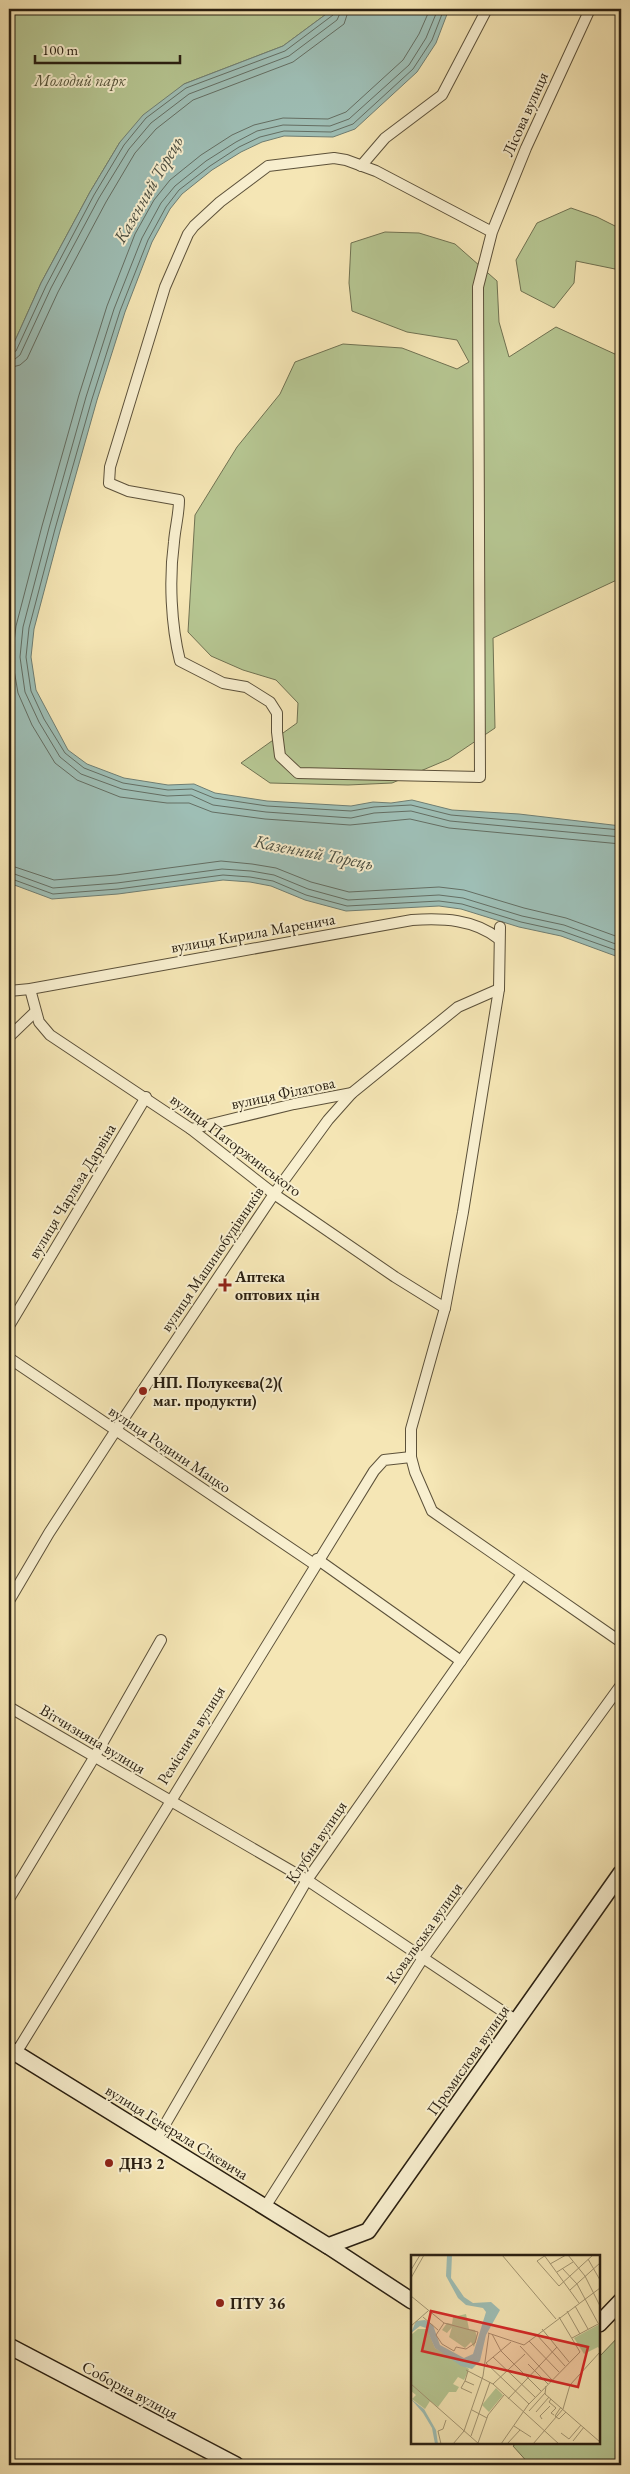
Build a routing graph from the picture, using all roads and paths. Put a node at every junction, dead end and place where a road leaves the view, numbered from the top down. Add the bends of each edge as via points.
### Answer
1 (486, 9) edge
2 (590, 9) edge
3 (361, 166) junction
4 (492, 232) junction
5 (500, 927) dead end
6 (499, 939) junction
7 (30, 989) junction
8 (499, 989) junction
9 (9, 991) edge
10 (35, 1012) junction
11 (9, 1037) edge
12 (352, 1093) junction
13 (146, 1097) junction
14 (191, 1129) junction
15 (274, 1194) junction
16 (445, 1308) junction
17 (9, 1326) edge
18 (9, 1358) edge
19 (116, 1430) junction
20 (411, 1457) junction
21 (316, 1562) junction
22 (522, 1574) junction
23 (9, 1601) edge
24 (161, 1640) dead end
25 (621, 1642) edge
26 (461, 1661) junction
27 (621, 1685) edge
28 (9, 1707) edge
29 (95, 1756) junction
30 (168, 1802) junction
31 (621, 1873) edge
32 (307, 1880) junction
33 (9, 1899) edge
34 (423, 1958) junction
35 (517, 2021) junction
36 (12, 2051) edge
37 (156, 2140) junction
38 (265, 2207) junction
39 (328, 2246) junction
40 (411, 2300) edge
41 (621, 2301) edge
42 (600, 2323) edge
43 (9, 2346) edge
44 (236, 2465) edge

1 - 3 street via 442,95 385,138
2 - 4 street, Лісова вулиця via 526,148
3 - 4 street
3 - 4 street, Лісова вулиця via 334,158 268,166 194,226 165,287 110,468 109,483 128,491 179,500 174,543 173,612 180,661 223,683 246,687 270,702 277,713 280,756 298,773 480,777 478,287
5 - 6 street
6 - 7 street, вулиця Кирила Маренича via 475,925 446,918 412,920
6 - 8 street
7 - 9 street, вулиця Кирила Маренича
7 - 10 street, вулиця Паторжинського
8 - 12 street, вулиця Машинобудівників via 458,1008
8 - 16 street
10 - 11 street
10 - 13 street, вулиця Паторжинського via 50,1035
12 - 14 street, вулиця Філатова
12 - 15 street, вулиця Машинобудівників
13 - 14 street, вулиця Паторжинського
13 - 17 street, вулиця Чарльза Дарвіна
14 - 15 street, вулиця Паторжинського
15 - 16 street, вулиця Паторжинського
15 - 19 street, вулиця Машинобудівників
16 - 20 street via 411,1430
18 - 19 street, вулиця Родини Мацко
19 - 21 street, вулиця Родини Мацко
19 - 23 street, вулиця Машинобудівників via 48,1533
20 - 21 street, Реміснича вулиця via 384,1460 374,1470
20 - 22 street via 432,1511
21 - 26 street, вулиця Родини Мацко
21 - 30 street, Реміснича вулиця
22 - 25 street
22 - 26 street, Клубна вулиця
24 - 29 street
26 - 32 street, Клубна вулиця
27 - 34 street, Ковальська вулиця
28 - 29 street, Вітчизняна вулиця
29 - 30 street, Вітчизняна вулиця
29 - 33 street
30 - 32 street, Вітчизняна вулиця
30 - 36 street, Реміснича вулиця
31 - 35 street, Промислова вулиця
32 - 34 street, Вітчизняна вулиця
32 - 37 street, Клубна вулиця
34 - 35 street, Вітчизняна вулиця
34 - 38 street, Ковальська вулиця
35 - 39 street, Промислова вулиця via 368,2231
36 - 37 street, вулиця Генерала Сікевича
37 - 38 street, вулиця Генерала Сікевича
38 - 39 street, вулиця Генерала Сікевича
39 - 40 street, вулиця Генерала Сікевича
41 - 42 street
43 - 44 street, Соборна вулиця

